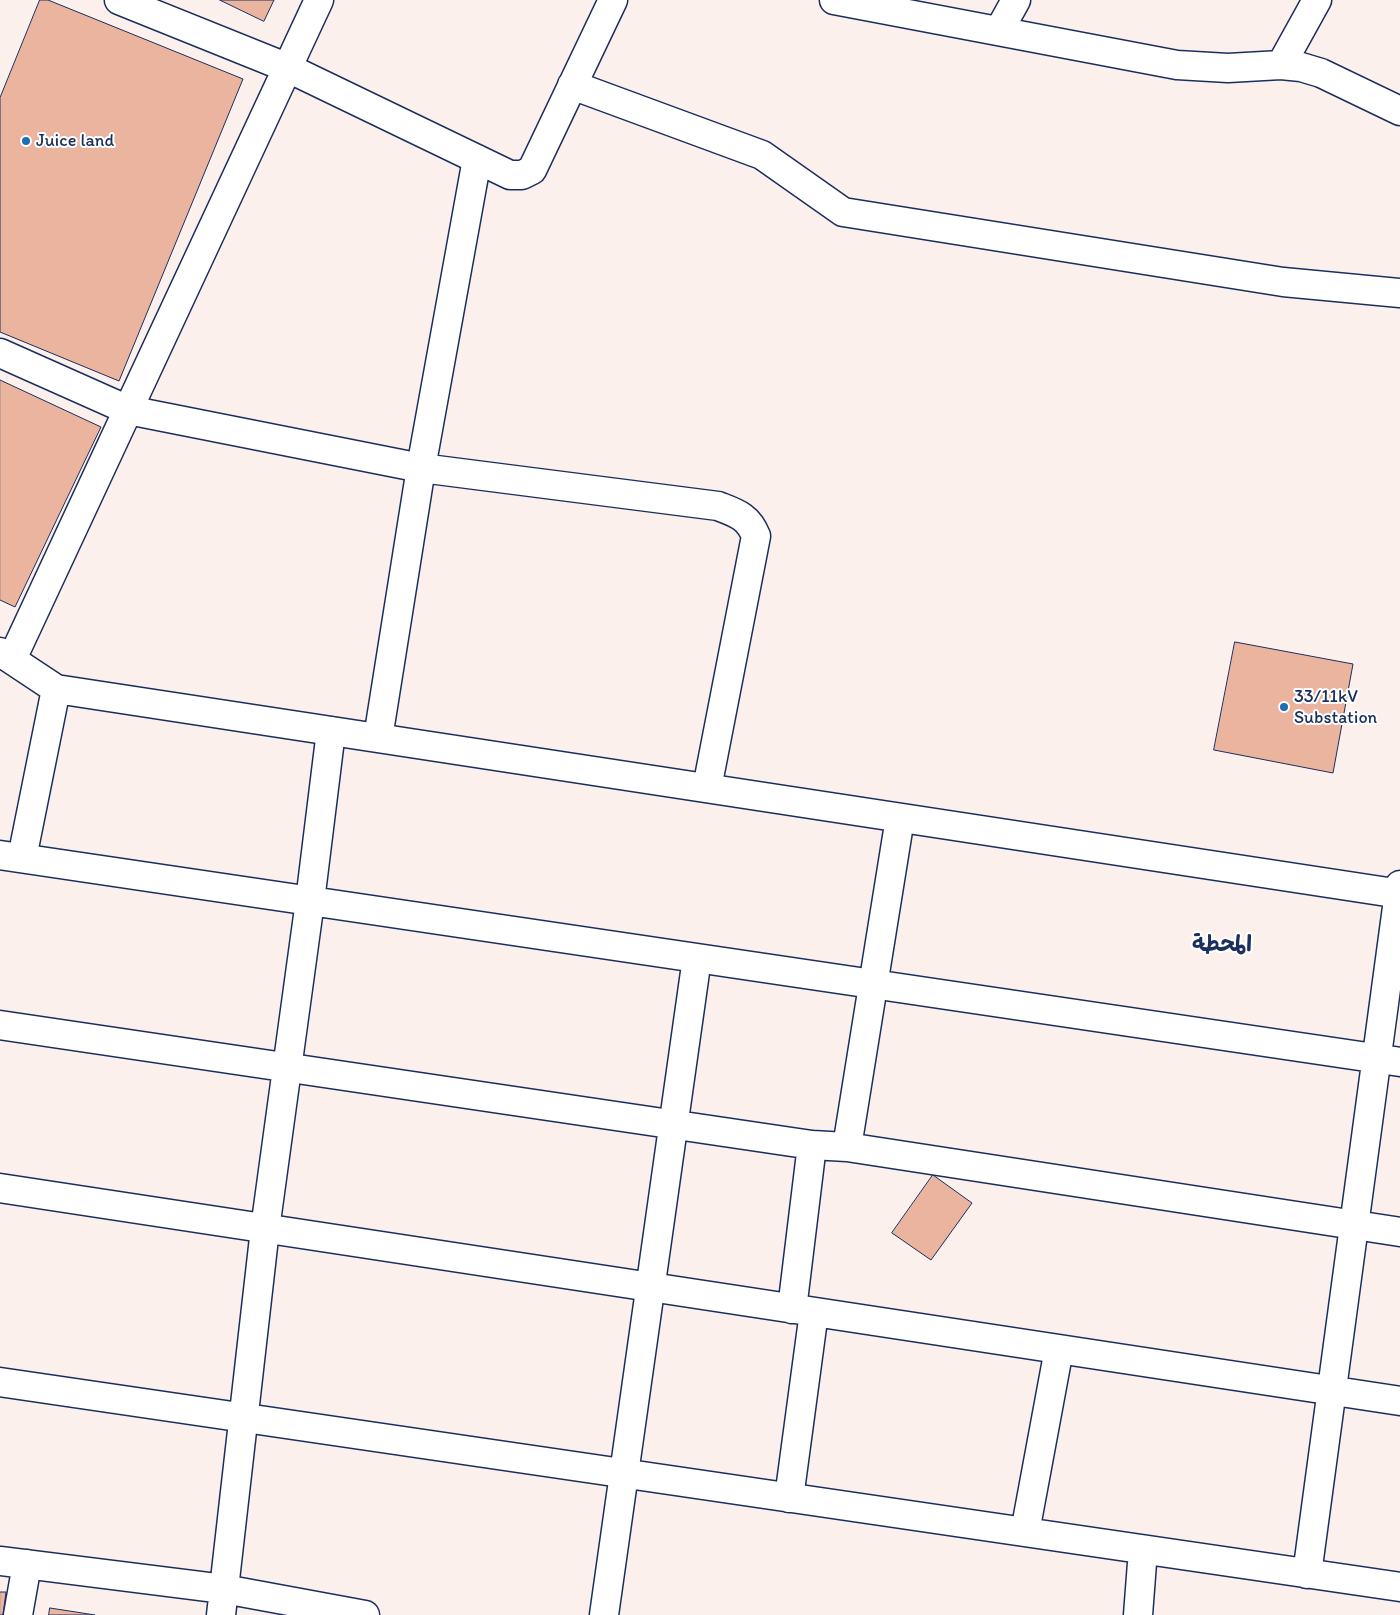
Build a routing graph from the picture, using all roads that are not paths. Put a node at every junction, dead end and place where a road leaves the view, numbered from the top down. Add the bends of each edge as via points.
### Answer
1 (119, 0) edge
2 (319, 0) edge
3 (613, 0) edge
4 (834, 0) edge
5 (1016, 0) edge
6 (1316, 0) edge
7 (1000, 30) junction
8 (1281, 65) junction
9 (288, 68) junction
10 (572, 84) junction
11 (1400, 111) edge
12 (477, 159) junction
13 (1400, 293) edge
14 (0, 353) edge
15 (128, 410) junction
16 (420, 468) junction
17 (6, 656) edge
18 (56, 689) junction
19 (331, 731) junction
20 (378, 738) junction
21 (707, 788) junction
22 (900, 818) junction
23 (11, 856) edge
24 (1400, 891) edge
25 (310, 900) junction
26 (697, 958) junction
27 (874, 985) junction
28 (0, 1025) edge
29 (1388, 1060) edge
30 (287, 1067) junction
31 (674, 1124) junction
32 (812, 1145) junction
33 (848, 1147) junction
34 (0, 1188) edge
35 (1354, 1225) junction
36 (265, 1229) junction
37 (1400, 1232) edge
38 (652, 1287) junction
39 (803, 1310) junction
40 (1059, 1349) junction
41 (0, 1382) edge
42 (1332, 1391) junction
43 (1400, 1401) edge
44 (242, 1418) junction
45 (626, 1474) junction
46 (789, 1498) junction
47 (1025, 1532) junction
48 (1143, 1550) junction
49 (0, 1561) edge
50 (27, 1564) junction
51 (1307, 1574) junction
52 (1400, 1588) edge
53 (222, 1602) edge
54 (18, 1615) edge
55 (365, 1615) edge
56 (604, 1615) edge
57 (1138, 1615) edge

1 - 9 street
2 - 9 street
3 - 10 street
4 - 7 street
5 - 7 street
6 - 8 street
7 - 8 street via 1177,65 1228,68
8 - 11 street via 1320,73
9 - 12 street
9 - 15 street
10 - 12 street via 532,170 522,175 510,174
10 - 13 street via 762,154 843,212 1273,281
12 - 16 street
14 - 15 street
15 - 16 street
15 - 17 street
16 - 20 street
16 - 21 street via 718,506 750,524 756,536
17 - 18 street
18 - 19 street
18 - 23 street
19 - 20 street
19 - 25 street
20 - 21 street
21 - 22 street
22 - 24 street
22 - 27 street
23 - 25 street
24 - 29 street
25 - 26 street
25 - 30 street
26 - 27 street
26 - 31 street
27 - 29 street
27 - 33 street
28 - 30 street
29 - 35 street
30 - 31 street
30 - 36 street
31 - 32 street
31 - 38 street
32 - 33 street
32 - 39 street
33 - 35 street
34 - 36 street
35 - 37 street
35 - 42 street
36 - 38 street
36 - 44 street
38 - 39 street
38 - 45 street
39 - 40 street
39 - 46 street
40 - 42 street
40 - 47 street
41 - 44 street
42 - 43 street
42 - 51 street
44 - 45 street
44 - 53 street
45 - 46 street
45 - 56 street
46 - 47 street
47 - 48 street
48 - 51 street
48 - 57 street
49 - 50 street
50 - 53 street
50 - 54 street
51 - 52 street
53 - 55 street

